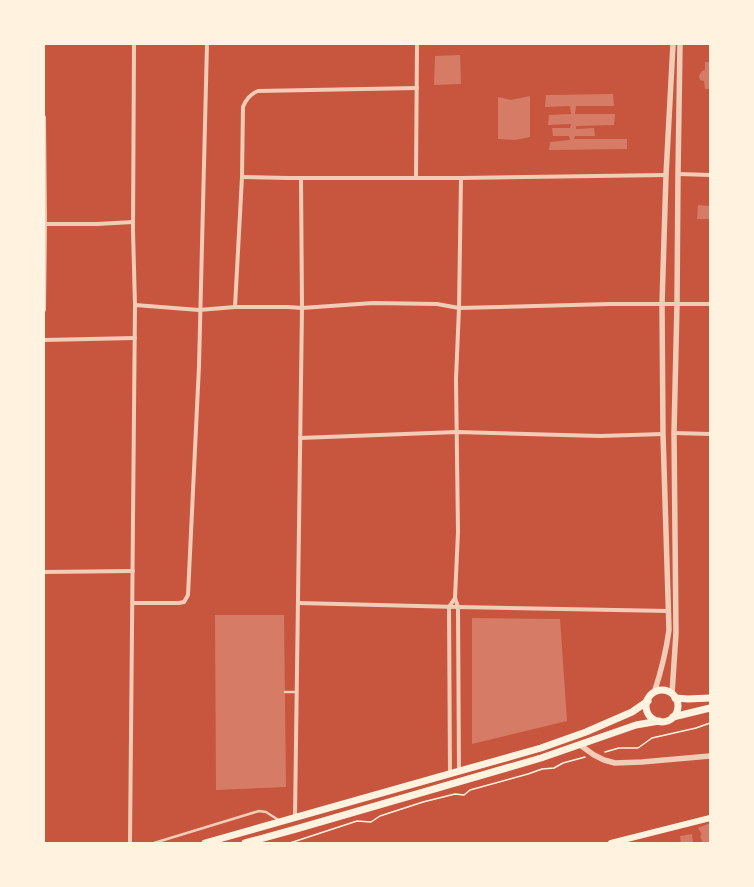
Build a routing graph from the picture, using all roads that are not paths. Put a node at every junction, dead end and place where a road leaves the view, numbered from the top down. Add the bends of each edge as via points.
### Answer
1 (134, 44) edge
2 (208, 44) edge
3 (417, 44) edge
4 (673, 44) edge
5 (680, 44) edge
6 (417, 88) junction
7 (44, 116) edge
8 (678, 174) junction
9 (666, 175) junction
10 (710, 175) edge
11 (242, 177) junction
12 (416, 177) junction
13 (301, 178) junction
14 (461, 178) junction
15 (133, 222) junction
16 (45, 224) junction
17 (662, 304) junction
18 (677, 304) junction
19 (710, 304) edge
20 (136, 305) junction
21 (235, 307) junction
22 (302, 308) junction
23 (459, 308) junction
24 (44, 310) edge
25 (199, 310) junction
26 (135, 338) junction
27 (44, 340) edge
28 (458, 432) junction
29 (674, 433) junction
30 (663, 434) junction
31 (710, 434) edge
32 (300, 438) junction
33 (133, 571) junction
34 (44, 572) edge
35 (455, 598) junction
36 (133, 603) junction
37 (298, 603) junction
38 (449, 607) junction
39 (458, 607) junction
40 (669, 611) junction
41 (285, 692) dead end
42 (297, 692) junction
43 (654, 693) junction
44 (674, 696) junction
45 (710, 698) edge
46 (648, 701) junction
47 (710, 708) edge
48 (673, 717) junction
49 (659, 721) junction
50 (580, 745) junction
51 (710, 756) edge
52 (459, 771) junction
53 (450, 774) junction
54 (295, 817) junction
55 (710, 818) edge
56 (280, 821) junction
57 (130, 843) edge
58 (154, 843) edge
59 (205, 843) edge
60 (245, 843) edge
61 (611, 843) edge

1 - 15 street
2 - 25 street
3 - 6 street
4 - 9 street
5 - 8 street
6 - 11 street via 258,91 252,94 243,107
6 - 12 street
7 - 16 street
8 - 10 street
8 - 18 street
9 - 14 street
9 - 17 street
11 - 13 street
11 - 21 street
12 - 13 street
12 - 14 street
13 - 22 street
14 - 23 street
15 - 16 street
15 - 20 street
16 - 24 street
17 - 18 street
17 - 23 street
17 - 30 street
18 - 19 street
18 - 29 street
20 - 25 street
20 - 26 street
21 - 22 street
21 - 25 street
22 - 23 street via 373,303 437,304
22 - 32 street
23 - 28 street via 456,379
25 - 36 street via 199,366 188,595 184,602 179,603
26 - 27 street
26 - 33 street
28 - 30 street via 600,436
28 - 32 street
28 - 35 street
29 - 31 street
29 - 44 street
30 - 40 street
32 - 37 street
33 - 34 street
33 - 36 street
35 - 38 street
35 - 39 street
36 - 57 street
37 - 38 street
37 - 42 street
38 - 39 street
38 - 53 street
39 - 40 street
39 - 52 street
40 - 43 street via 667,649
41 - 42 lane
42 - 54 street
43 - 44 main road via 663,690
43 - 46 main road
44 - 45 main road
44 - 48 main road via 678,708
46 - 49 main road via 650,716
46 - 52 main road via 632,712 586,732 541,748
47 - 48 main road
48 - 49 main road via 664,722
49 - 50 main road via 636,725
50 - 51 street via 594,755 615,763
50 - 60 main road
52 - 53 main road
53 - 54 main road
54 - 56 main road
55 - 61 main road
56 - 58 lane via 266,812 259,811
56 - 59 main road

